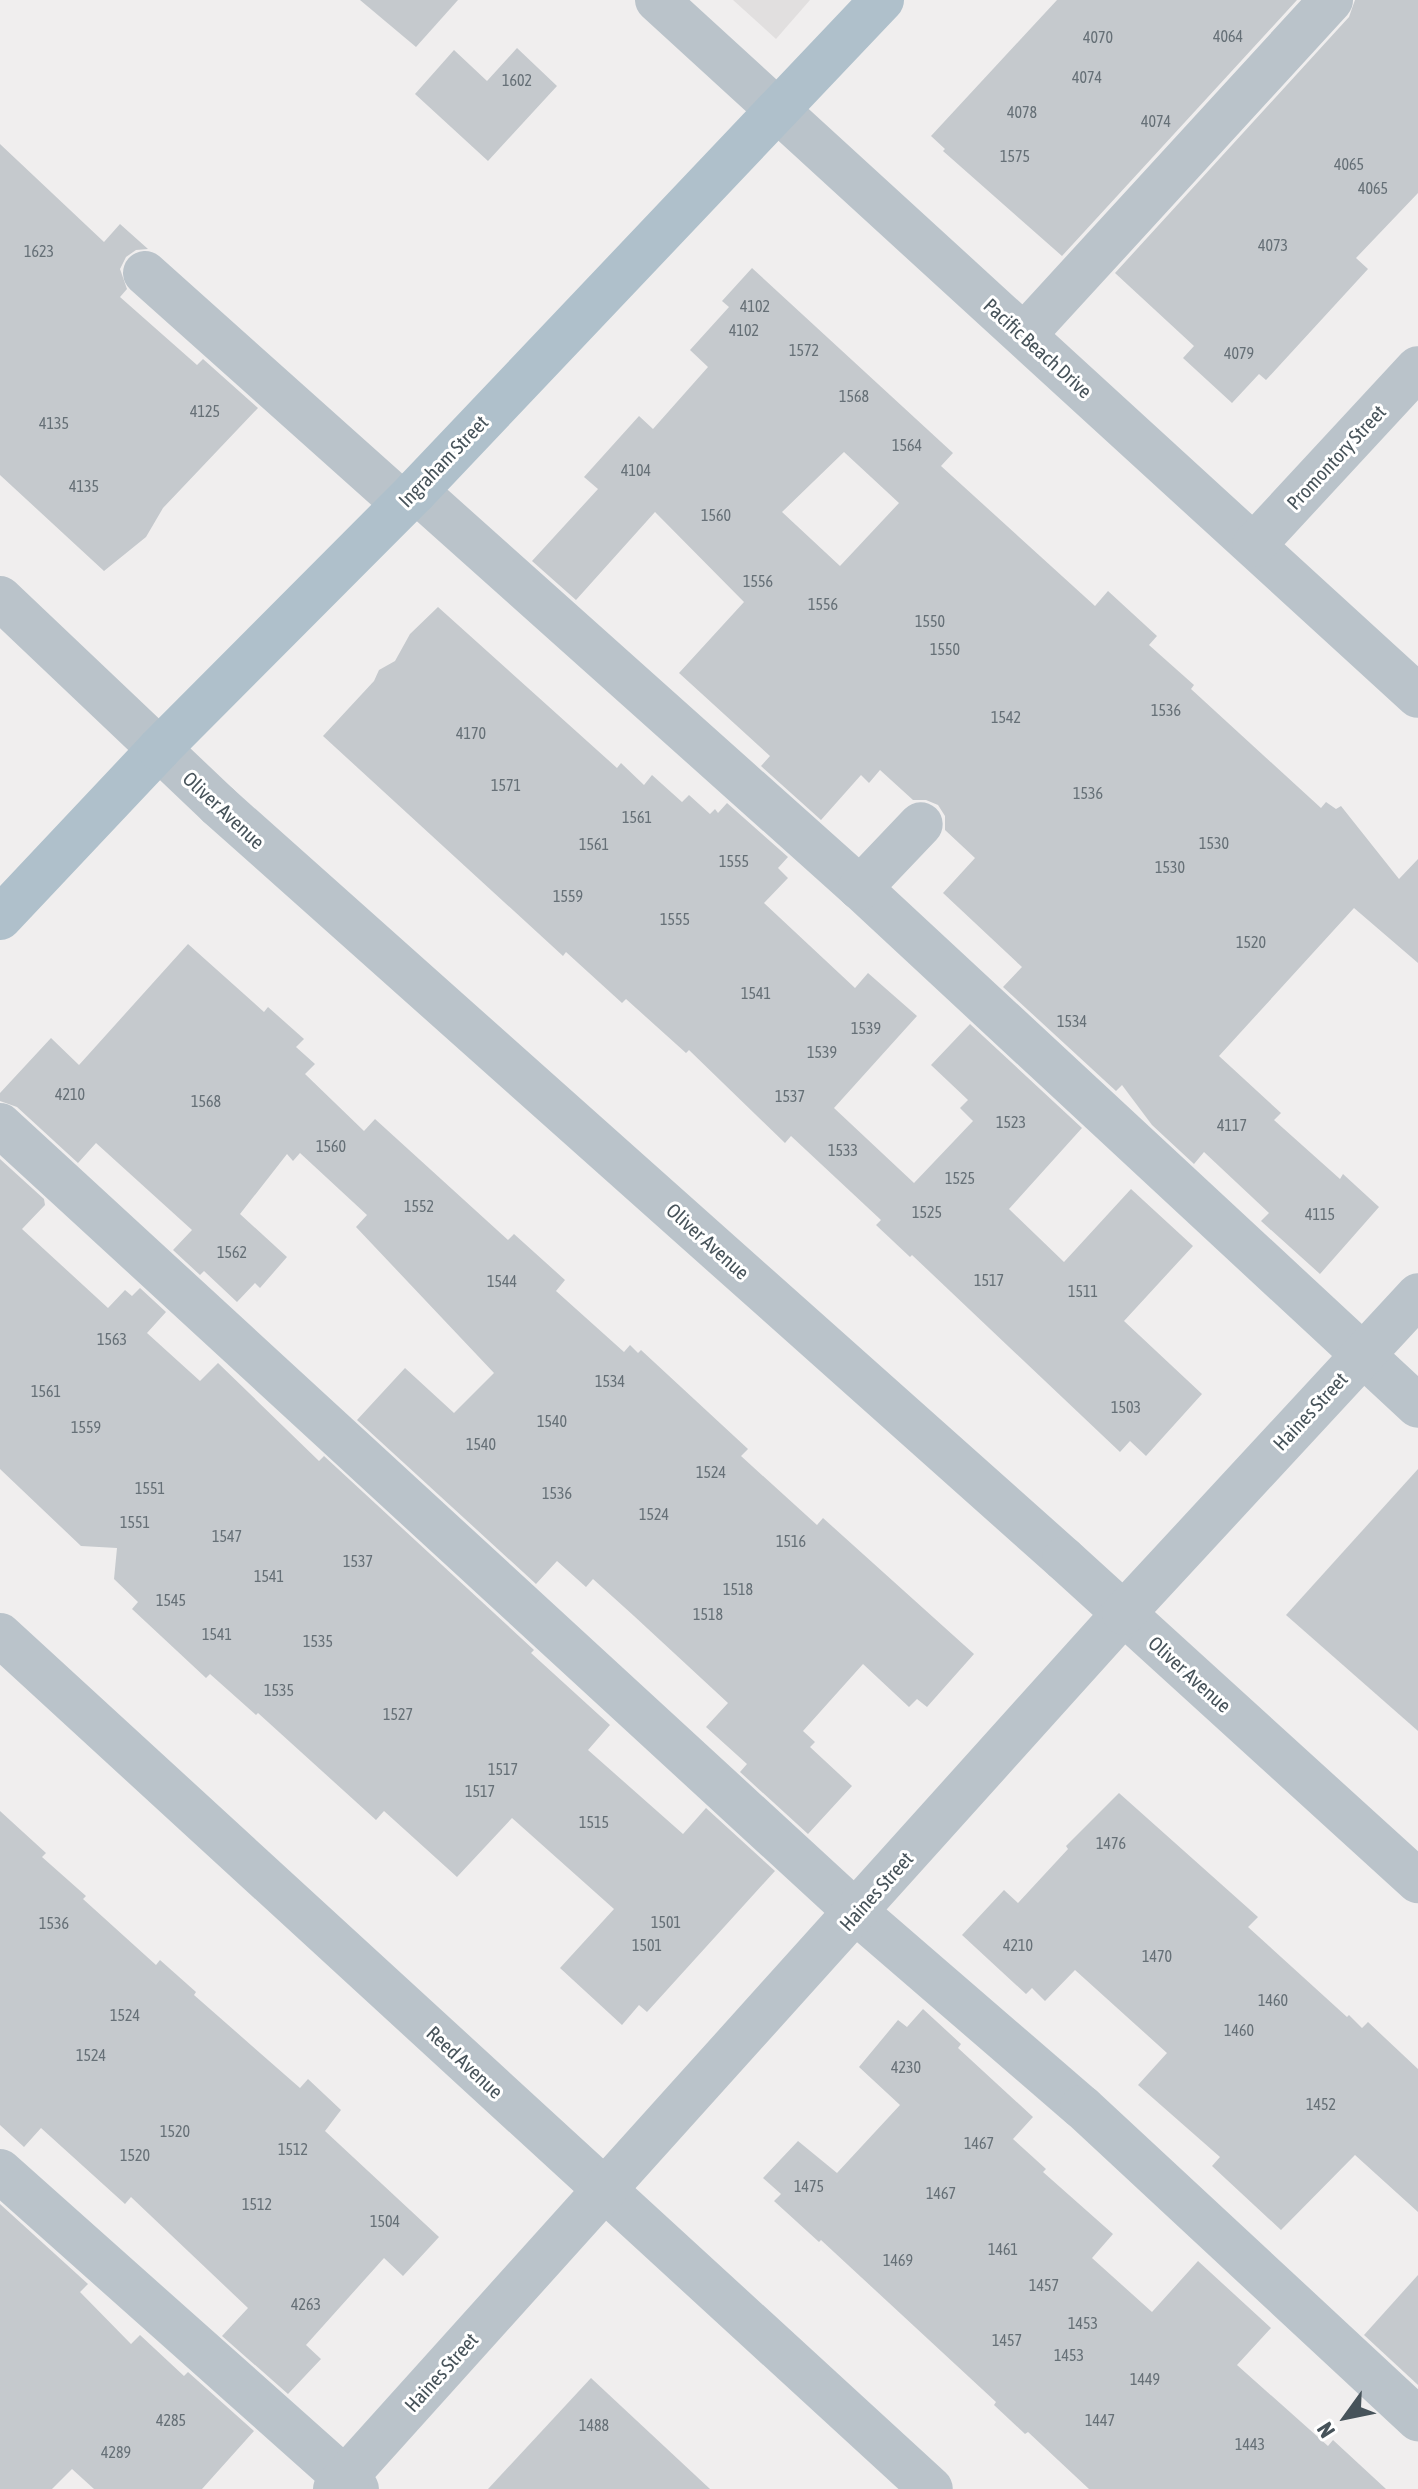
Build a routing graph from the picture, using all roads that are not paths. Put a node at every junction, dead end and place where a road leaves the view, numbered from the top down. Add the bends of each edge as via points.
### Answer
1 (657, 0) edge
2 (882, 0) edge
3 (1331, 0) edge
4 (779, 112) junction
5 (145, 273) dead end
6 (1025, 334) junction
7 (1418, 368) edge
8 (410, 497) junction
9 (1254, 545) junction
10 (0, 598) edge
11 (1418, 696) edge
12 (159, 749) junction
13 (921, 824) dead end
14 (860, 888) junction
15 (0, 918) edge
16 (0, 1125) edge
17 (1418, 1295) edge
18 (1361, 1356) junction
19 (1418, 1406) edge
20 (1124, 1613) junction
21 (0, 1635) edge
22 (1418, 1881) edge
23 (857, 1913) junction
24 (0, 2171) edge
25 (606, 2191) junction
26 (1418, 2419) edge
27 (346, 2485) edge
28 (931, 2489) edge

1 - 4 street, Pacific Beach Drive
2 - 4 main road, Ingraham Street
3 - 6 street
4 - 6 street, Pacific Beach Drive
4 - 8 main road, Ingraham Street
5 - 8 street
6 - 9 street, Pacific Beach Drive
7 - 9 street, Promontory Street
8 - 12 main road, Ingraham Street
8 - 14 street
9 - 11 street, Pacific Beach Drive
10 - 12 street, Oliver Avenue
12 - 15 main road, Ingraham Street
12 - 20 street, Oliver Avenue
13 - 14 street
14 - 18 street
16 - 23 street
17 - 18 street, Haines Street
18 - 19 street
18 - 20 street, Haines Street
20 - 22 street, Oliver Avenue
20 - 23 street, Haines Street
21 - 25 street, Reed Avenue
23 - 25 street, Haines Street
23 - 26 street via 1082,2107
24 - 27 street
25 - 27 street, Haines Street
25 - 28 street, Reed Avenue

